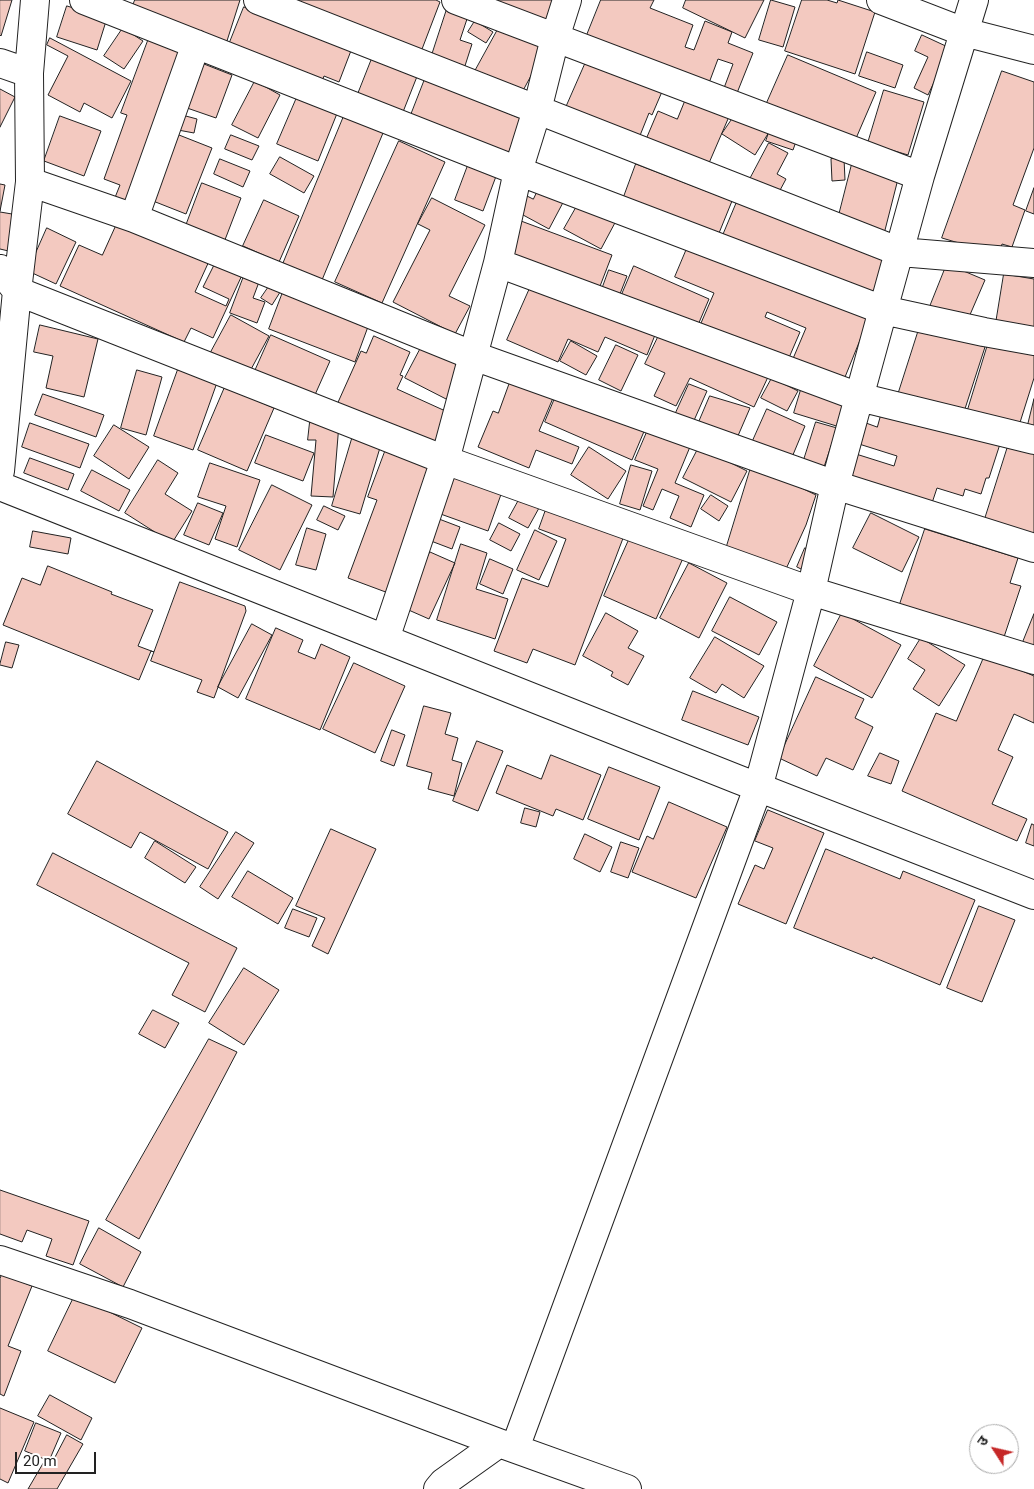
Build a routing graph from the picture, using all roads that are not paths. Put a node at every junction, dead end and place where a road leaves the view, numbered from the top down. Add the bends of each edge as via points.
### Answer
1 (35, 0) edge
2 (84, 0) edge
3 (258, 0) edge
4 (456, 0) edge
5 (567, 0) edge
6 (881, 0) edge
7 (974, 0) edge
8 (964, 32) junction
9 (555, 38) junction
10 (196, 44) junction
11 (1034, 50) edge
12 (0, 63) edge
13 (29, 73) junction
14 (537, 110) junction
15 (518, 171) junction
16 (920, 176) junction
17 (30, 182) junction
18 (134, 218) junction
19 (900, 252) junction
20 (498, 263) junction
21 (1034, 263) edge
22 (0, 269) edge
23 (17, 291) junction
24 (882, 310) junction
25 (1034, 341) edge
26 (474, 356) junction
27 (859, 397) junction
28 (1034, 440) edge
29 (445, 460) junction
30 (0, 471) edge
31 (835, 485) junction
32 (0, 486) edge
33 (1034, 548) edge
34 (811, 591) junction
35 (385, 639) junction
36 (1034, 660) edge
37 (758, 788) junction
38 (1034, 895) edge
39 (0, 1260) edge
40 (507, 1446) junction
41 (438, 1489) edge
42 (627, 1489) edge

1 - 13 street
2 - 10 street
3 - 14 street
4 - 9 street
5 - 9 street
6 - 8 street
7 - 8 street
8 - 11 street
8 - 16 street
9 - 14 street
9 - 16 street
10 - 15 street
10 - 18 street
12 - 13 street
13 - 17 street
14 - 15 street
14 - 19 street
15 - 20 street
15 - 24 street
16 - 19 street
17 - 18 street
17 - 23 street
18 - 26 street
19 - 21 street
19 - 24 street
20 - 26 street
20 - 27 street
22 - 23 street
23 - 29 street
23 - 30 street
24 - 25 street
24 - 27 street
26 - 29 street
26 - 31 street
27 - 28 street
27 - 31 street
29 - 34 street
29 - 35 street
31 - 33 street
31 - 34 street
32 - 35 street
34 - 36 street
34 - 37 street
35 - 37 street
37 - 38 street
37 - 40 street
39 - 40 street via 130,1304
40 - 41 street
40 - 42 street

